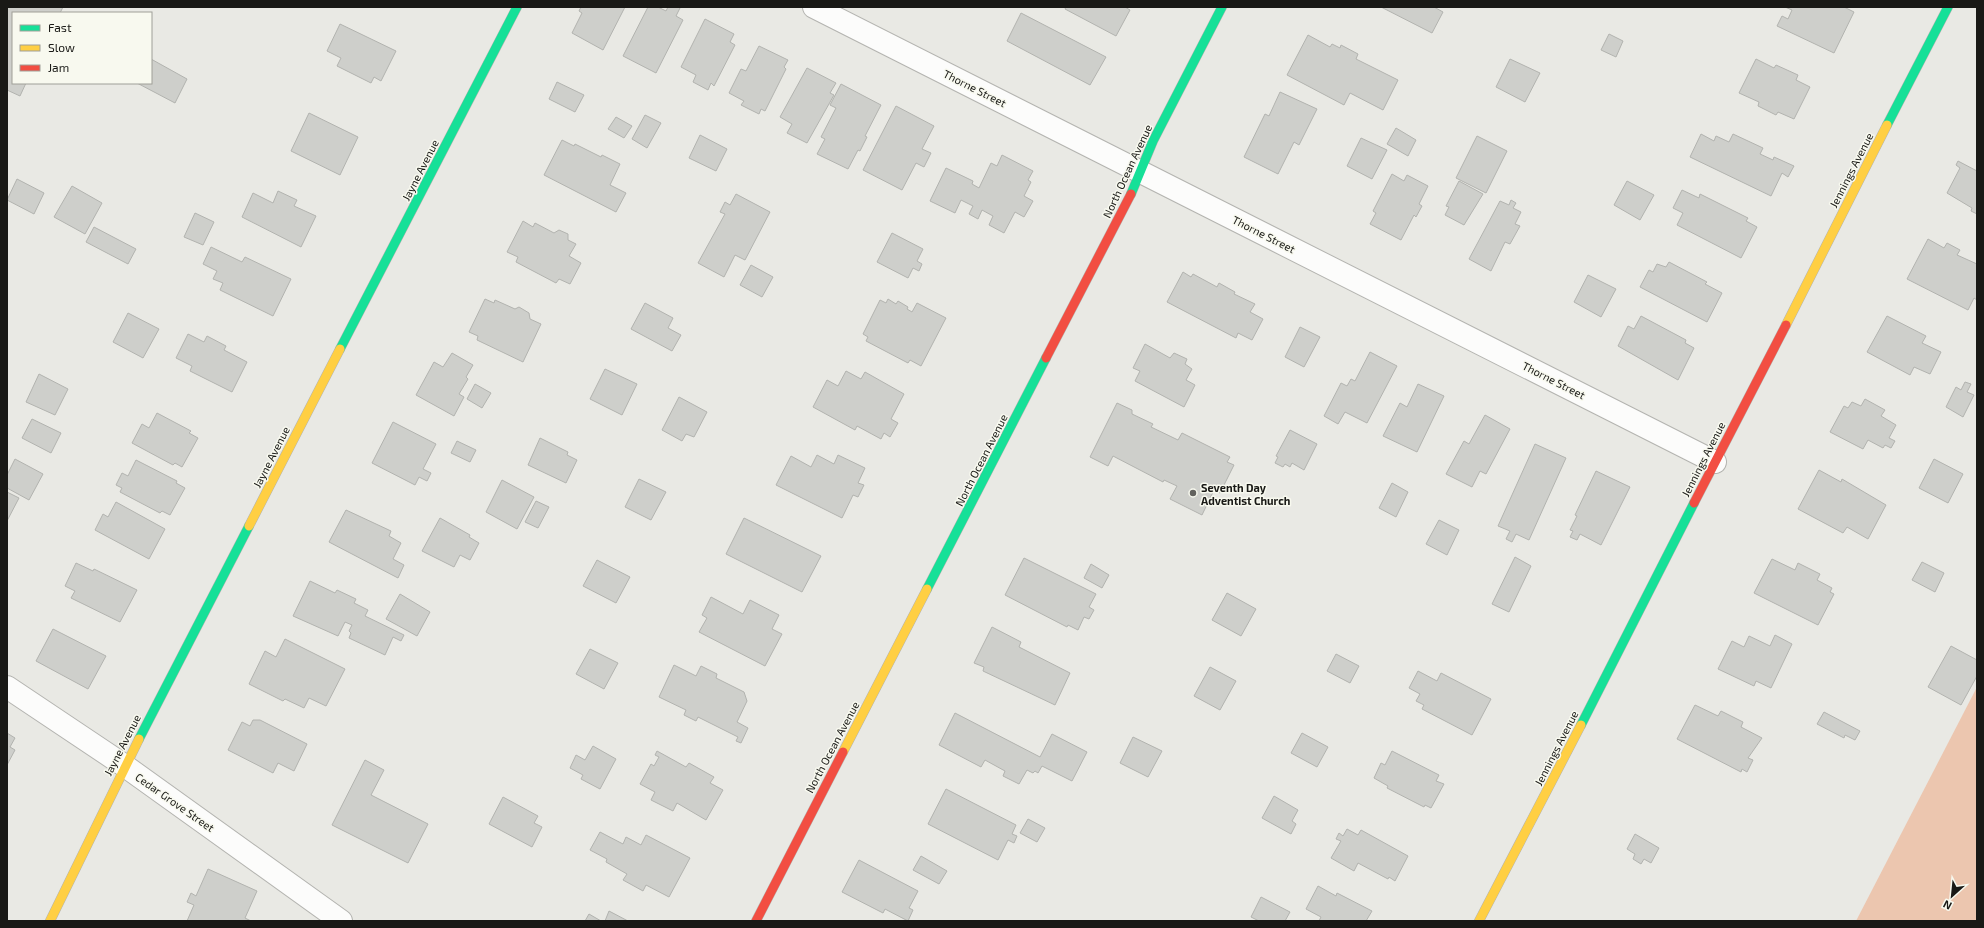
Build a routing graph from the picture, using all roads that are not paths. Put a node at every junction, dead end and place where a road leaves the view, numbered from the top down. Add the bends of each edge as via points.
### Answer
1 (517, 7) edge
2 (814, 7) edge
3 (1222, 7) edge
4 (1948, 7) edge
5 (1140, 172) junction
6 (1715, 462) junction
7 (7, 687) edge
8 (125, 766) junction
9 (50, 921) edge
10 (341, 921) edge
11 (756, 921) edge
12 (1479, 921) edge

1 - 8 street, Jayne Avenue
2 - 5 street, Thorne Street
3 - 5 street, North Ocean Avenue via 1153,141
4 - 6 street, Jennings Avenue
5 - 6 street, Thorne Street
5 - 11 street, North Ocean Avenue
6 - 12 street, Jennings Avenue
7 - 8 street, Cedar Grove Street
8 - 9 street, Jayne Avenue
8 - 10 street, Cedar Grove Street

